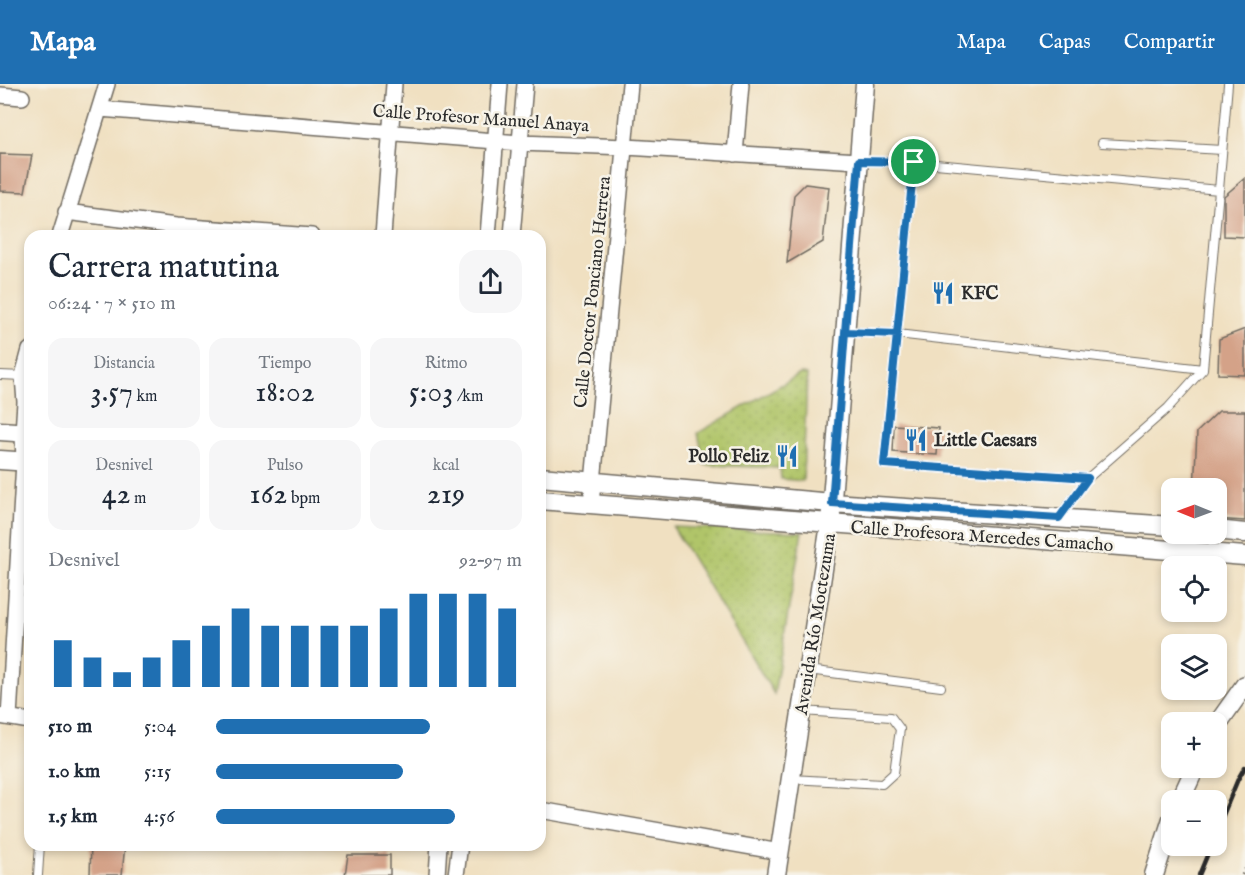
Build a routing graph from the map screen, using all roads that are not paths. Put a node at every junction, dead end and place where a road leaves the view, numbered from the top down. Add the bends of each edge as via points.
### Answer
1 (107, 84) edge
2 (394, 84) edge
3 (500, 84) edge
4 (525, 84) edge
5 (630, 84) edge
6 (741, 84) edge
7 (865, 84) edge
8 (1228, 84) edge
9 (0, 95) edge
10 (22, 98) dead end
11 (100, 109) junction
12 (391, 132) junction
13 (496, 141) junction
14 (1102, 142) dead end
15 (520, 143) junction
16 (626, 147) junction
17 (1222, 150) junction
18 (735, 154) junction
19 (859, 161) junction
20 (914, 162) junction
21 (1219, 190) junction
22 (66, 212) junction
23 (62, 230) edge
24 (175, 230) edge
25 (383, 230) edge
26 (489, 230) edge
27 (513, 230) edge
28 (845, 332) junction
29 (897, 334) junction
30 (1203, 369) junction
31 (24, 372) edge
32 (0, 375) edge
33 (23, 376) junction
34 (24, 389) edge
35 (0, 431) edge
36 (24, 433) edge
37 (0, 460) edge
38 (24, 462) edge
39 (546, 477) edge
40 (1088, 478) junction
41 (593, 481) junction
42 (24, 495) edge
43 (546, 500) edge
44 (832, 503) junction
45 (591, 504) junction
46 (1059, 518) junction
47 (830, 524) junction
48 (1161, 525) edge
49 (1161, 528) edge
50 (1227, 531) edge
51 (1245, 533) edge
52 (1153, 549) junction
53 (1245, 556) edge
54 (807, 670) junction
55 (1245, 685) edge
56 (941, 687) dead end
57 (801, 711) junction
58 (1226, 712) edge
59 (4, 717) edge
60 (24, 720) edge
61 (791, 779) junction
62 (546, 811) edge
63 (40, 851) edge
64 (439, 851) edge
65 (459, 851) edge
66 (780, 852) junction
67 (1161, 853) edge
68 (38, 875) edge
69 (437, 875) edge
70 (456, 875) edge
71 (776, 875) edge
72 (1154, 875) edge

1 - 11 street
2 - 12 street
3 - 13 street
4 - 15 street
5 - 16 street, Calle Doctor Ponciano Herrera
6 - 18 street
7 - 19 street, Avenida Río Moctezuma
8 - 17 lane
9 - 10 street
11 - 12 street, Calle Profesor Manuel Anaya
11 - 22 street
12 - 13 street, Calle Profesor Manuel Anaya
12 - 25 street
13 - 15 street, Calle Profesor Manuel Anaya
13 - 26 street
14 - 17 lane
15 - 16 street, Calle Profesor Manuel Anaya
15 - 27 street
16 - 18 street, Calle Profesor Manuel Anaya
16 - 41 street, Calle Doctor Ponciano Herrera
17 - 21 lane
18 - 19 street, Calle Profesor Manuel Anaya
19 - 20 lane
19 - 28 street, Avenida Río Moctezuma
20 - 21 lane
20 - 29 lane
21 - 30 lane
22 - 23 street
22 - 24 street
28 - 29 lane
28 - 44 street, Avenida Río Moctezuma
29 - 30 lane
29 - 40 lane via 884,464
30 - 40 lane via 1168,408
31 - 33 street
32 - 33 lane
33 - 34 street
35 - 36 street
37 - 38 street
39 - 41 street, Calle Profesora Mercedes Camacho
40 - 46 lane
41 - 44 street, Calle Profesora Mercedes Camacho
41 - 45 street, Calle Doctor Ponciano Herrera
42 - 59 street
43 - 45 street, Calle Profesora Mercedes Camacho
44 - 46 street, Calle Profesora Mercedes Camacho
44 - 47 street, Avenida Río Moctezuma
45 - 47 street, Calle Profesora Mercedes Camacho
46 - 48 street, Calle Profesora Mercedes Camacho
47 - 52 street, Calle Profesora Mercedes Camacho
47 - 54 street, Avenida Río Moctezuma
49 - 52 street
50 - 51 street
52 - 53 street, Calle Profesora Mercedes Camacho
54 - 56 lane
54 - 57 street, Avenida Río Moctezuma
55 - 58 street
57 - 61 street, Avenida Río Moctezuma
57 - 61 lane via 891,717 900,729 894,773 882,784
59 - 60 street
61 - 66 street, Avenida Río Moctezuma
62 - 66 street
63 - 68 lane
64 - 69 street
65 - 70 street
66 - 71 street, Avenida Río Moctezuma
67 - 72 street

